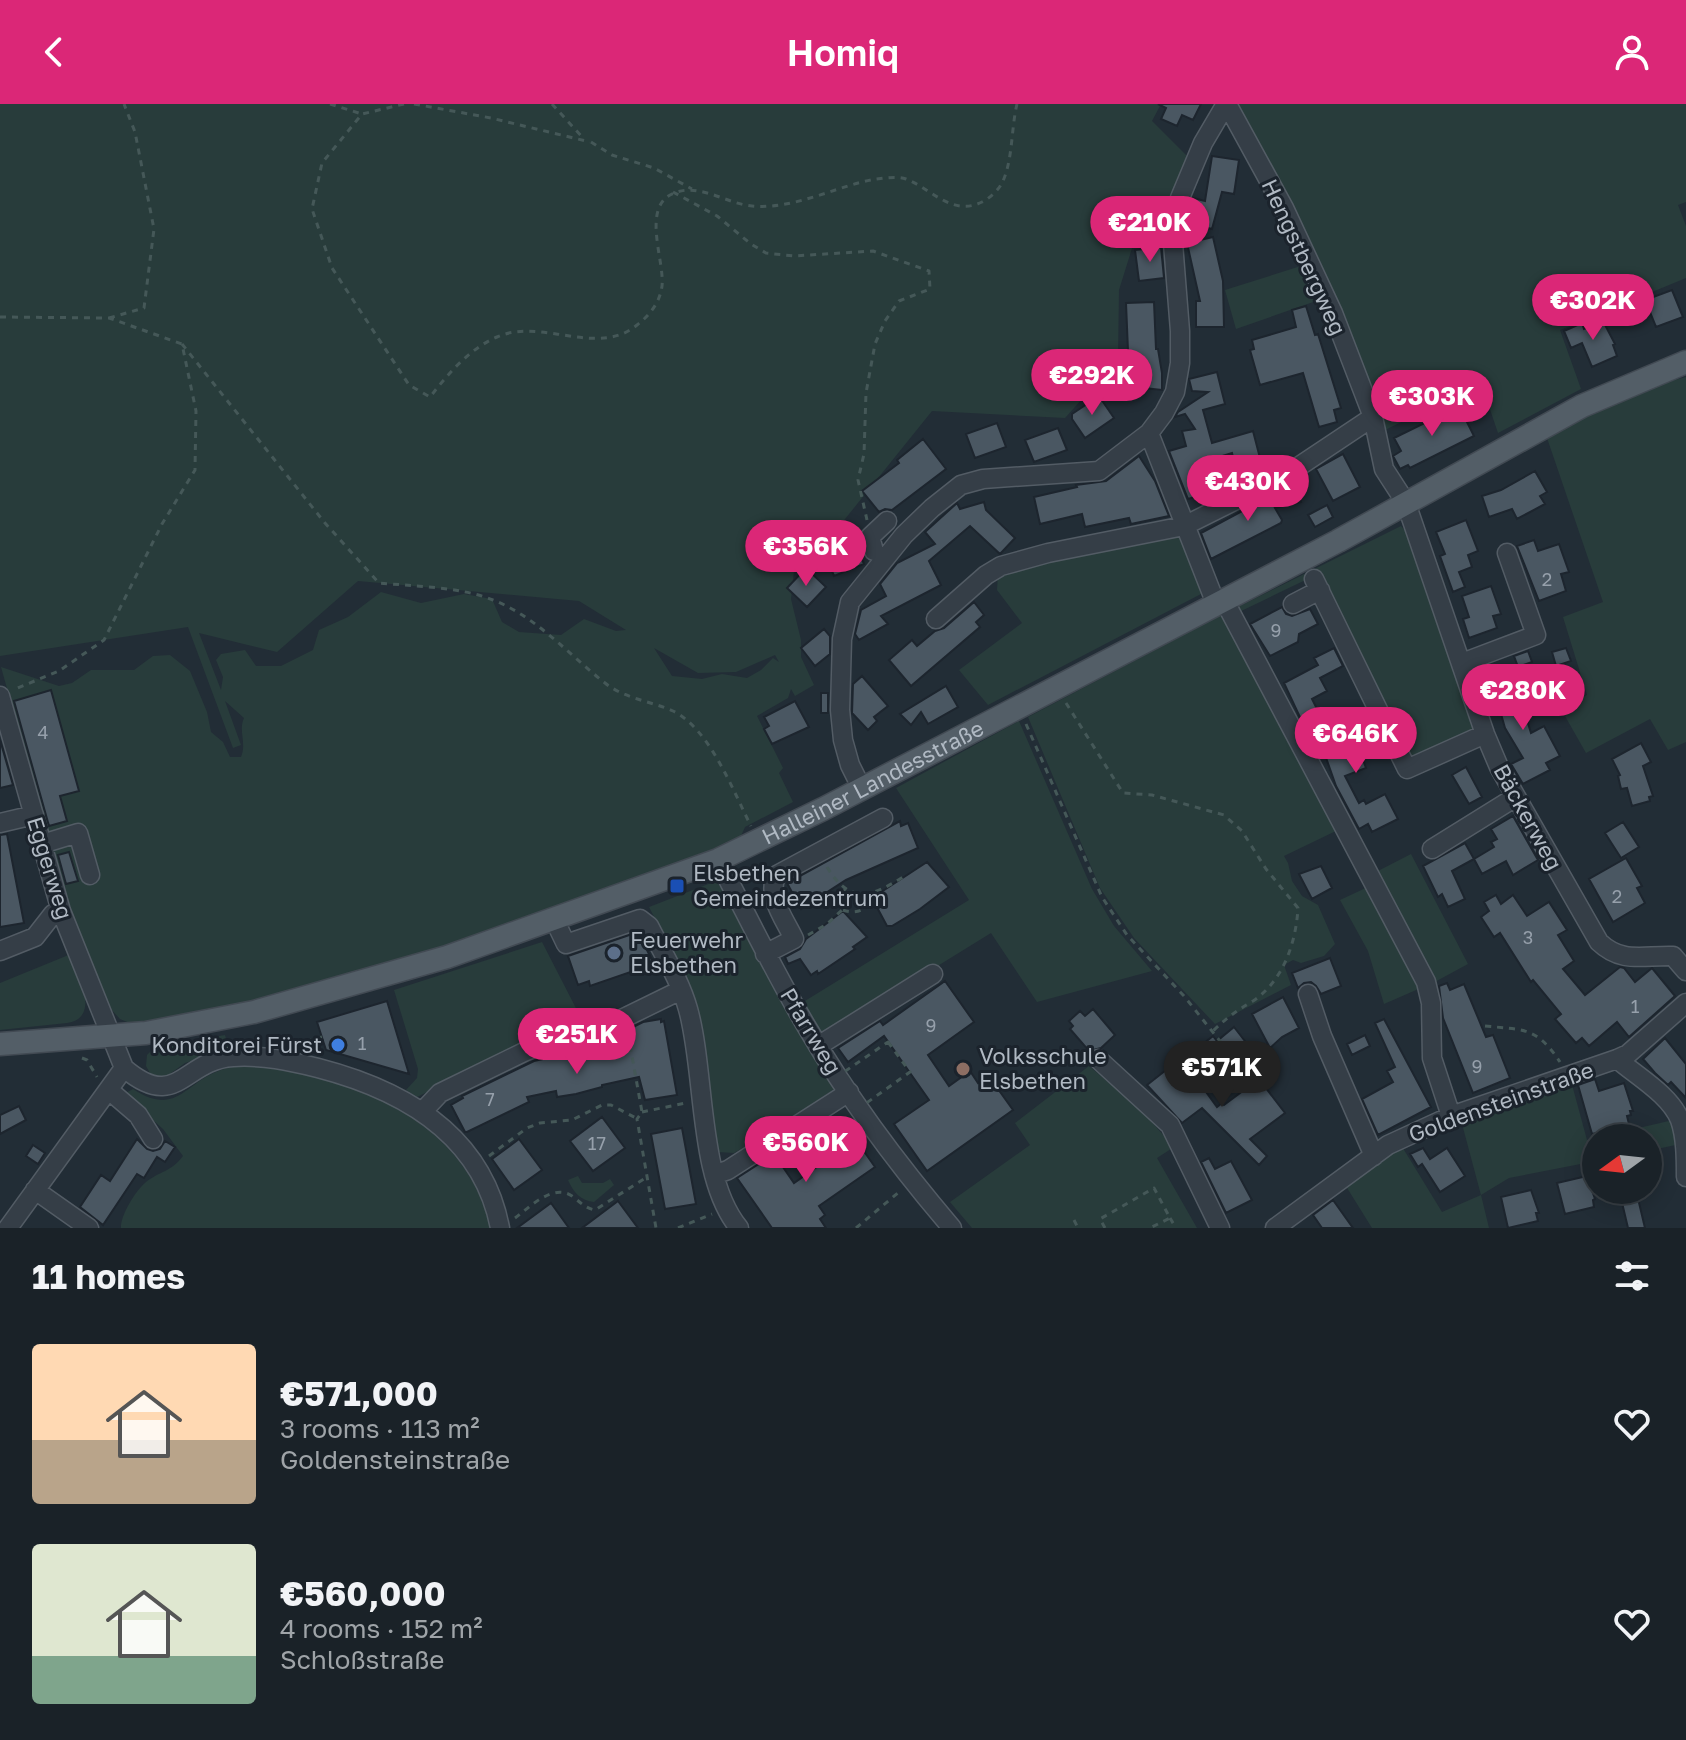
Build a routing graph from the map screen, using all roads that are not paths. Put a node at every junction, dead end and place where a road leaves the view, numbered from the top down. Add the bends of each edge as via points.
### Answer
1 (1226, 104) edge
2 (1686, 362) edge
3 (1373, 417) junction
4 (1149, 433) junction
5 (1406, 503) junction
6 (887, 521) dead end
7 (1184, 526) junction
8 (872, 544) road end
9 (1507, 553) dead end
10 (1220, 602) junction
11 (1293, 604) dead end
12 (936, 619) dead end
13 (1462, 663) junction
14 (6, 693) edge
15 (1485, 734) junction
16 (862, 789) junction
17 (1514, 798) junction
18 (34, 815) junction
19 (883, 818) dead end
20 (0, 823) edge
21 (42, 844) junction
22 (1432, 849) dead end
23 (718, 860) junction
24 (90, 875) dead end
25 (61, 911) junction
26 (554, 919) junction
27 (0, 951) edge
28 (765, 954) junction
29 (1686, 971) edge
30 (933, 974) dead end
31 (681, 990) junction
32 (1308, 994) dead end
33 (1686, 1003) edge
34 (111, 1036) junction
35 (0, 1044) edge
36 (818, 1046) junction
37 (1098, 1059) dead end
38 (1617, 1059) junction
39 (124, 1068) junction
40 (110, 1091) junction
41 (849, 1092) junction
42 (423, 1111) junction
43 (1451, 1116) junction
44 (153, 1139) dead end
45 (1374, 1156) junction
46 (714, 1175) junction
47 (1686, 1177) edge
48 (35, 1190) junction
49 (505, 1222) edge
50 (8, 1228) edge
51 (89, 1228) edge
52 (739, 1228) edge
53 (952, 1228) edge
54 (1220, 1228) edge
55 (1275, 1228) edge

1 - 3 street, Hengstbergweg via 1310,262
1 - 4 street via 1180,198 1173,243 1180,363 1175,392
2 - 5 main road, Halleiner Landesstraße via 1582,406
3 - 5 street, Hengstbergweg via 1384,469
3 - 7 street via 1286,475
4 - 7 street
4 - 16 street via 1099,471 961,485 904,535 856,592 843,626 840,710 843,740
5 - 10 main road, Halleiner Landesstraße
5 - 13 street, Bäckerweg
6 - 8 street
7 - 10 street
7 - 12 street via 1001,566
9 - 13 street via 1536,635
10 - 16 main road, Halleiner Landesstraße
10 - 43 street via 1426,982 1432,1058
11 - 15 street via 1317,585 1407,769
13 - 15 street, Bäckerweg
14 - 18 street, Eggerweg
15 - 17 street, Bäckerweg
16 - 23 main road, Halleiner Landesstraße
17 - 22 street
17 - 29 street, Bäckerweg via 1599,942 1622,957 1673,956
18 - 20 street
18 - 21 street, Eggerweg
19 - 28 street via 784,870 773,882 775,899 794,939
21 - 24 street via 78,833
21 - 25 street, Eggerweg
23 - 26 main road, Halleiner Landesstraße
23 - 28 street, Pfarrweg
25 - 27 street via 35,937
25 - 34 street, Eggerweg
26 - 31 street via 566,944 640,919 649,926
26 - 34 main road, Halleiner Landesstraße via 309,998 201,1024
28 - 36 street, Pfarrweg
30 - 36 street
31 - 42 street via 587,1036 553,1040 524,1052 440,1093
31 - 46 street via 697,1052 697,1101
32 - 45 street
33 - 38 street, Goldensteinstraße
34 - 35 main road, Halleiner Landesstraße
34 - 39 street, Eggerweg
36 - 41 street, Pfarrweg
37 - 54 street via 1170,1125
38 - 43 street, Goldensteinstraße
38 - 47 street via 1668,1102 1680,1121
39 - 40 street
39 - 42 street via 153,1087 167,1086 217,1059 288,1061 390,1092
40 - 44 street via 138,1115
40 - 48 street
41 - 46 street
41 - 53 street, Pfarrweg
42 - 49 street via 482,1161 488,1189
43 - 45 street, Goldensteinstraße
45 - 55 street, Goldensteinstraße
46 - 52 street via 722,1210
48 - 50 street
48 - 51 street

